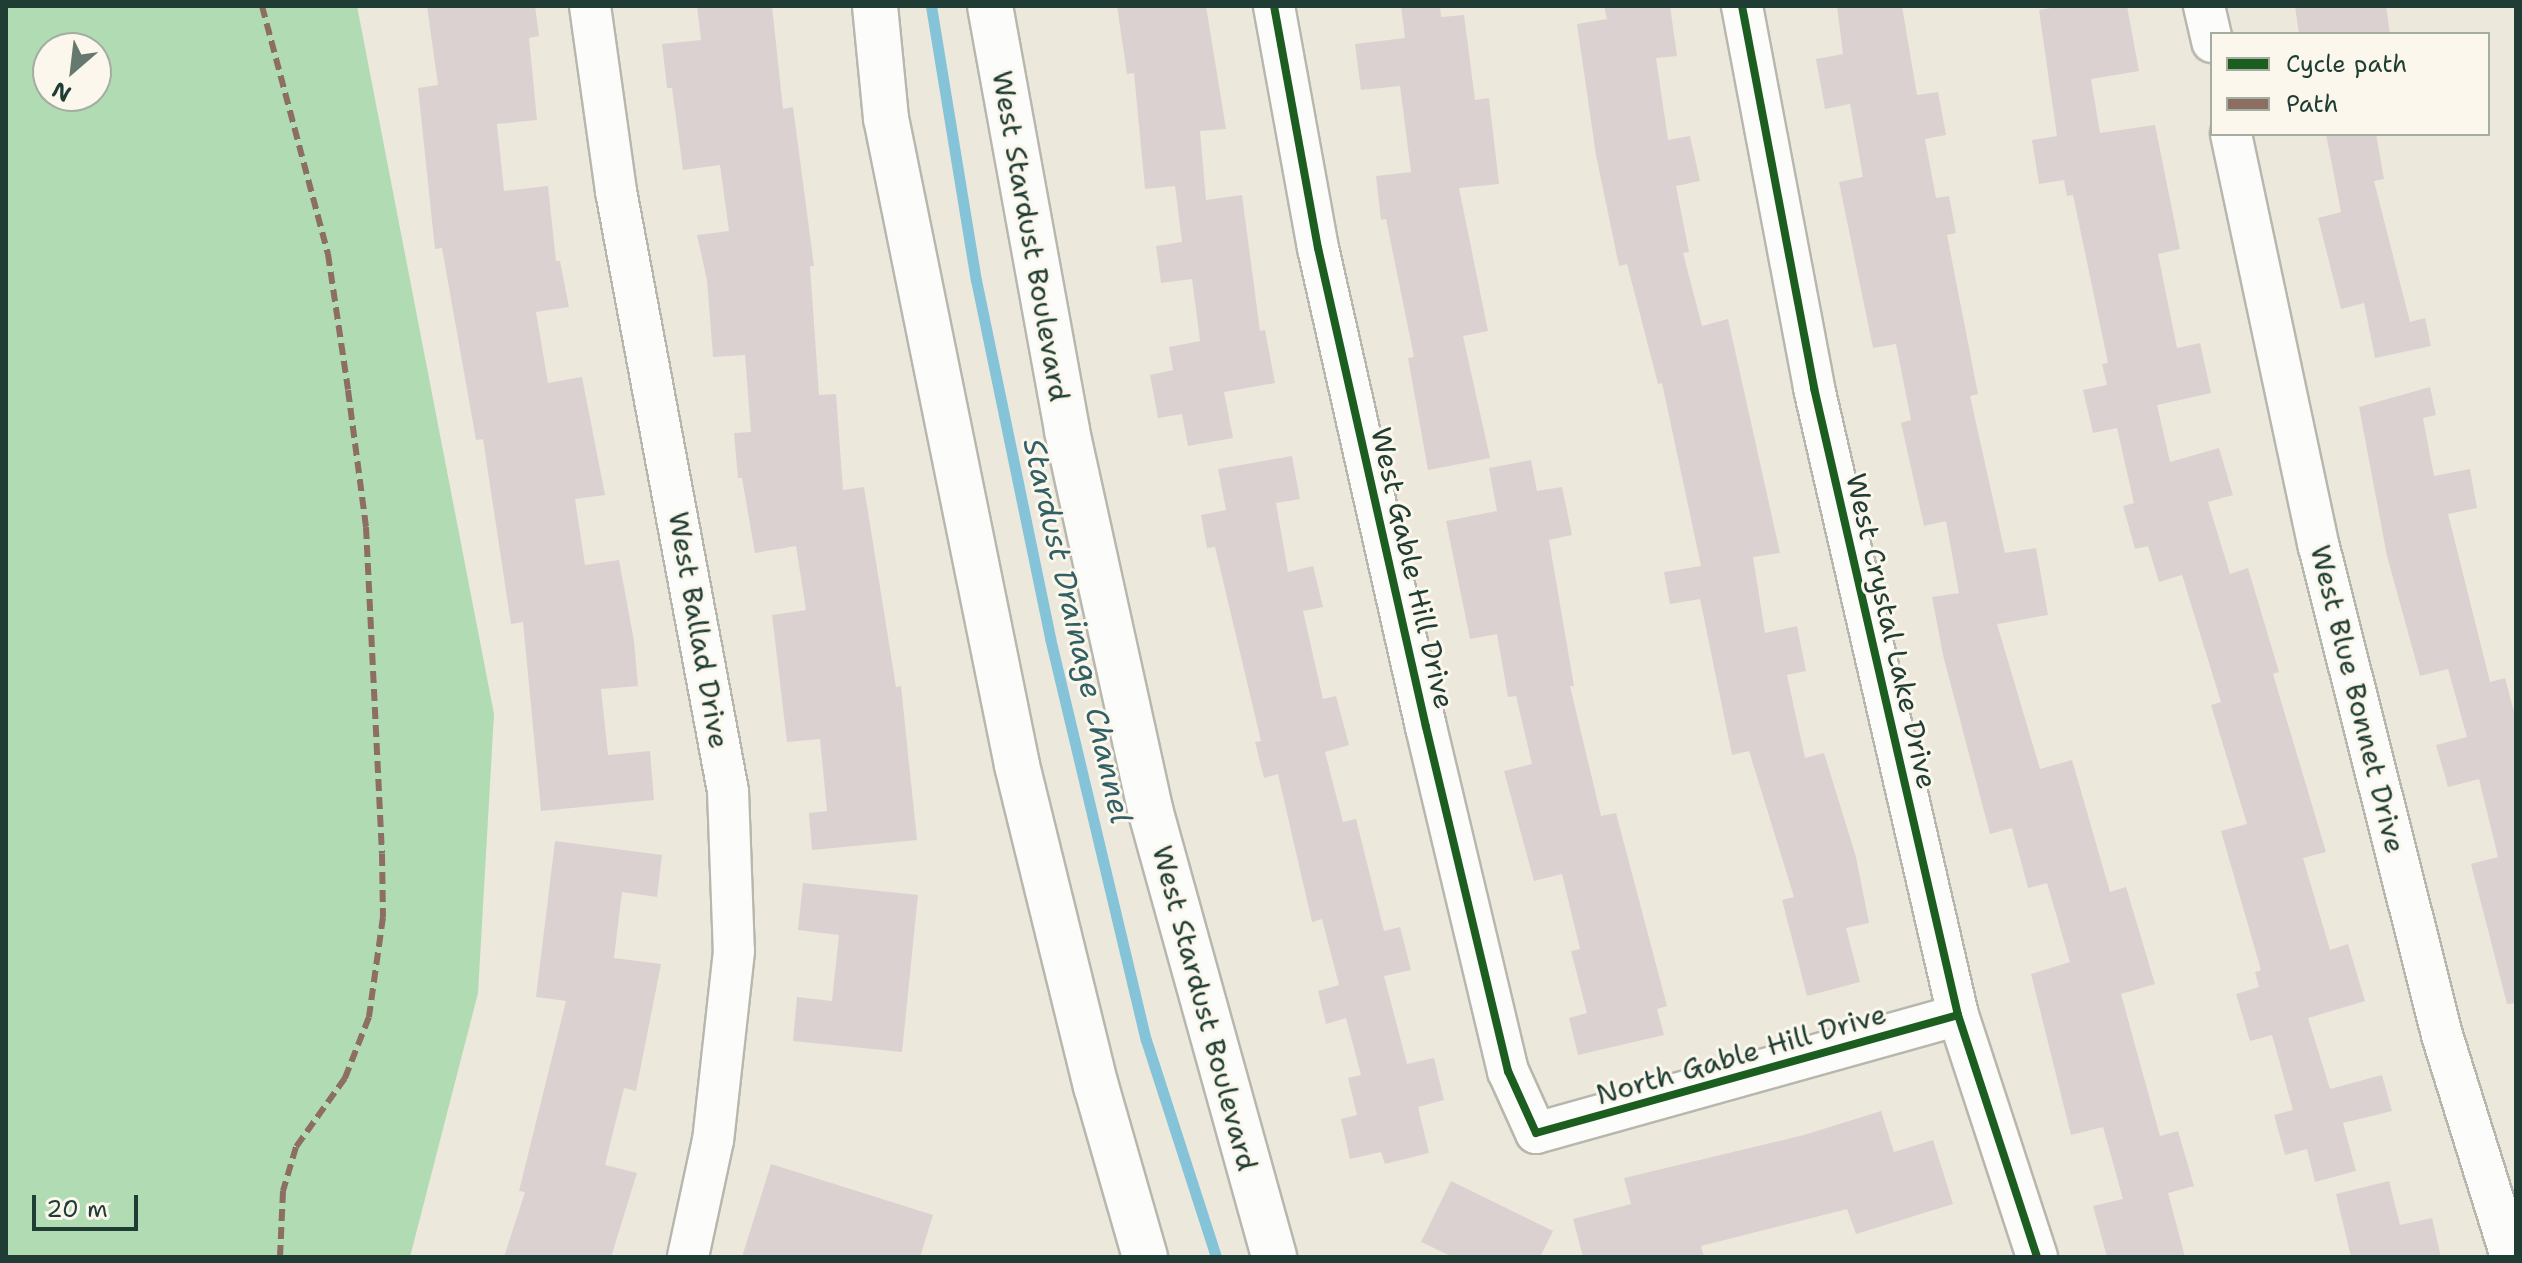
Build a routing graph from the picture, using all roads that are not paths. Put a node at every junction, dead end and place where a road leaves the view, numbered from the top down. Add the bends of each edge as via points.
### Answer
1 (590, 6) edge
2 (875, 6) edge
3 (990, 6) edge
4 (1274, 6) edge
5 (1742, 6) edge
6 (2204, 6) edge
7 (2210, 33) edge
8 (2231, 136) edge
9 (1958, 1015) junction
10 (1536, 1133) joint
11 (688, 1257) edge
12 (1145, 1257) edge
13 (1274, 1257) edge
14 (2037, 1257) edge
15 (2511, 1257) edge

1 - 11 street, West Ballad Drive via 616,191 728,791 734,951 713,1140
2 - 12 street via 889,133 1017,765 1096,1086
3 - 13 street, West Stardust Boulevard via 1067,431 1150,809
4 - 10 street, West Gable Hill Drive via 1318,248 1426,727 1508,1071
5 - 9 street, West Crystal Lake Drive via 1814,388
6 - 7 street
8 - 15 street, West Blue Bonnet Drive via 2319,547 2442,1035
9 - 10 street, North Gable Hill Drive
9 - 14 street, West Crystal Lake Drive

